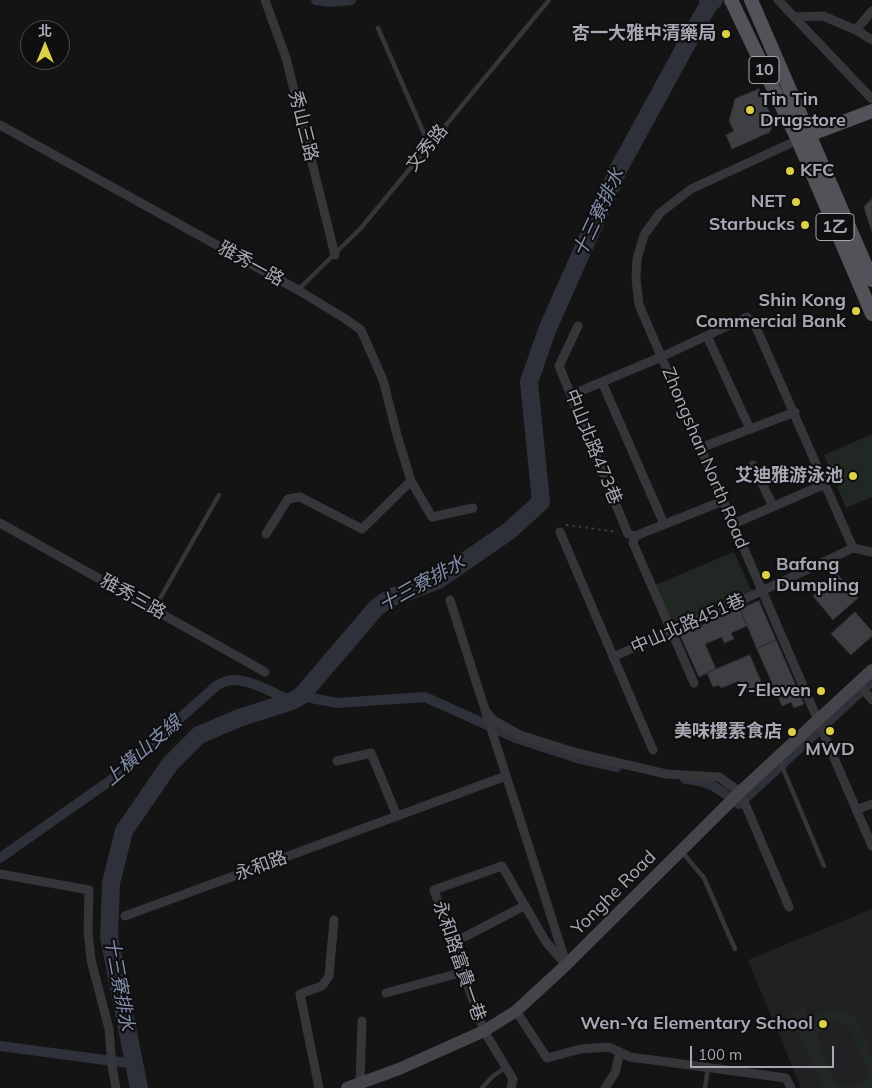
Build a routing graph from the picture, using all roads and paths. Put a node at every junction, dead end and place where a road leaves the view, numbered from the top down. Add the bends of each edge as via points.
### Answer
1 (265, 0) edge
2 (731, 0) edge
3 (751, 0) edge
4 (778, 0) edge
5 (548, 2) edge
6 (872, 11) edge
7 (794, 16) junction
8 (378, 28) dead end
9 (856, 30) junction
10 (872, 40) edge
11 (872, 99) edge
12 (872, 111) edge
13 (0, 125) edge
14 (803, 137) junction
15 (429, 145) junction
16 (336, 255) junction
17 (869, 264) edge
18 (872, 280) edge
19 (298, 290) junction
20 (872, 314) edge
21 (747, 317) dead end
22 (755, 325) dead end
23 (578, 326) dead end
24 (707, 336) junction
25 (661, 357) junction
26 (602, 382) junction
27 (571, 395) junction
28 (794, 412) junction
29 (750, 429) junction
30 (700, 448) junction
31 (753, 465) dead end
32 (412, 481) junction
33 (825, 484) junction
34 (219, 495) dead end
35 (723, 500) junction
36 (773, 506) junction
37 (473, 508) dead end
38 (0, 523) edge
39 (664, 524) junction
40 (733, 524) junction
41 (560, 532) joint
42 (266, 534) dead end
43 (632, 535) junction
44 (853, 548) junction
45 (872, 552) edge
46 (762, 591) junction
47 (450, 600) dead end
48 (154, 610) junction
49 (670, 631) junction
50 (613, 657) junction
51 (872, 670) edge
52 (265, 672) dead end
53 (694, 683) dead end
54 (858, 683) junction
55 (870, 697) edge
56 (485, 710) junction
57 (818, 720) junction
58 (653, 750) dead end
59 (778, 758) junction
60 (338, 761) dead end
61 (506, 776) junction
62 (740, 792) junction
63 (872, 804) edge
64 (856, 810) junction
65 (397, 816) junction
66 (872, 846) edge
67 (681, 851) junction
68 (824, 866) dead end
69 (0, 874) edge
70 (524, 906) junction
71 (789, 907) dead end
72 (125, 916) dead end
73 (334, 920) dead end
74 (453, 943) junction
75 (735, 949) dead end
76 (566, 965) junction
77 (463, 972) junction
78 (386, 993) dead end
79 (516, 1011) junction
80 (362, 1021) dead end
81 (484, 1031) junction
82 (620, 1052) junction
83 (505, 1068) junction
84 (708, 1068) junction
85 (360, 1083) junction
86 (116, 1088) edge
87 (320, 1088) edge
88 (347, 1088) edge
89 (482, 1088) edge
90 (511, 1088) edge
91 (605, 1088) edge
92 (705, 1088) edge
93 (791, 1088) edge

1 - 16 street, 秀山三路 via 286,58
2 - 14 main road, 10
3 - 14 main road, 10
4 - 7 street
5 - 15 lane, 文秀路
6 - 9 street
7 - 9 street via 823,16
7 - 11 street
8 - 15 lane
9 - 10 street
12 - 14 main road
13 - 19 street, 雅秀一路
14 - 17 main road, 1乙
14 - 20 main road, 1乙
14 - 25 street, Zhongshan North Road via 691,189 660,213 644,235 637,259 639,305
15 - 16 lane, 文秀路
16 - 19 lane, 文秀路
17 - 18 main road, 1乙
19 - 32 street, 雅秀一路 via 361,330 383,380
21 - 24 street
22 - 28 street
23 - 27 street, 中山北路473巷 via 559,366
24 - 25 street
24 - 29 street
25 - 26 street
25 - 30 street, Zhongshan North Road
26 - 27 street
26 - 39 street, 中山北路473巷
27 - 43 street, 中山北路473巷
28 - 29 street
28 - 33 street
29 - 30 street
30 - 35 street, Zhongshan North Road
31 - 36 street
32 - 37 street, 雅秀一路 via 432,517
32 - 42 street via 362,529 300,497 288,499
33 - 36 street
33 - 44 street
34 - 48 lane
35 - 39 street
35 - 40 street, Zhongshan North Road
36 - 40 street
38 - 48 street, 雅秀三路
39 - 43 street
40 - 46 street, Zhongshan North Road
41 - 43 path via 559,524
41 - 50 street, 中山北路451巷
43 - 49 street, 中山北路473巷
44 - 45 street
44 - 46 street, 中山北路451巷
46 - 49 street, 中山北路451巷
46 - 57 street, Zhongshan North Road
47 - 56 street
48 - 52 street, 雅秀三路
49 - 50 street, 中山北路451巷
49 - 53 street, 中山北路473巷
50 - 58 street, 中山北路451巷
51 - 54 main road, Yonghe Road
54 - 55 street
54 - 57 main road, Yonghe Road
56 - 61 street
56 - 62 street via 493,720 520,736 666,774 719,777
57 - 59 main road, Yonghe Road
57 - 64 street, Zhongshan North Road
59 - 62 main road, Yonghe Road
59 - 68 lane
60 - 65 street via 371,753
61 - 65 street, 永和路
61 - 76 street
62 - 67 main road, Yonghe Road
62 - 71 street
63 - 64 street
64 - 66 street, Zhongshan North Road
65 - 72 street, 永和路
67 - 75 lane via 704,878
67 - 76 main road, Yonghe Road
69 - 86 street via 89,890 91,960 109,1029
70 - 74 street
70 - 74 street, 永和路富貴一巷 via 502,866 434,890
70 - 76 street via 546,942
73 - 87 street via 329,976 322,986 300,994
74 - 77 street, 永和路富貴一巷
76 - 79 main road, Yonghe Road
77 - 78 street
77 - 81 street, 永和路富貴一巷
79 - 81 main road, Yonghe Road
79 - 82 street via 547,1058 580,1049 609,1047
80 - 85 street
81 - 83 street, 永和路富貴一巷
81 - 85 main road, Yonghe Road
82 - 84 street via 630,1057
82 - 91 street via 615,1073
83 - 89 lane
83 - 90 street, 永和路富貴一巷 via 513,1079
84 - 92 lane
84 - 93 street via 786,1078
85 - 88 main road, Yonghe Road

